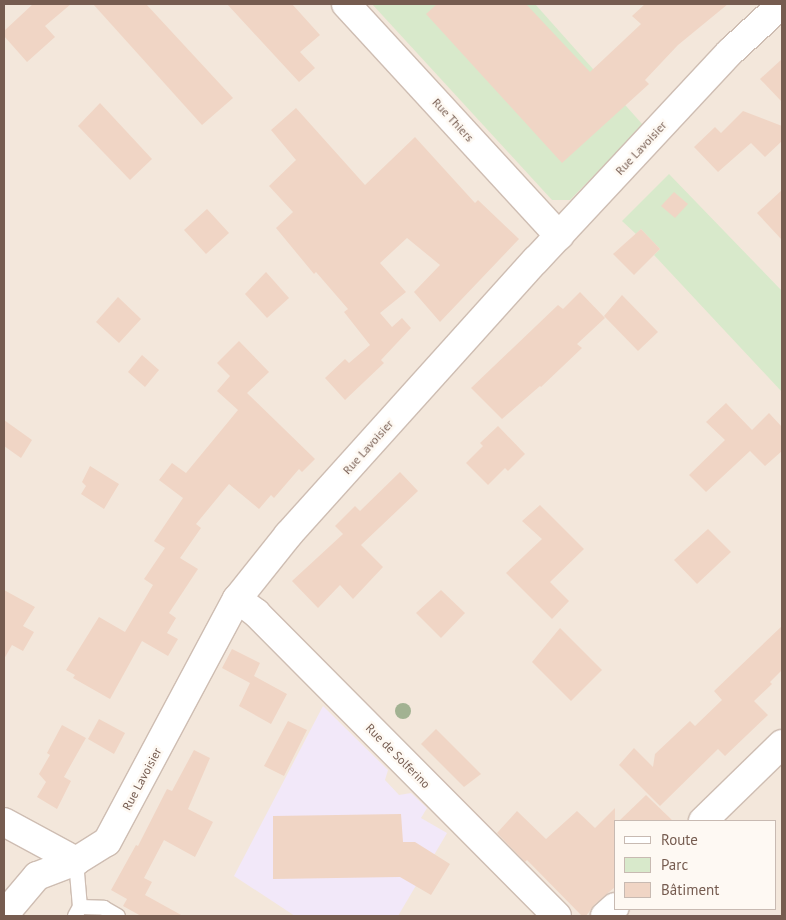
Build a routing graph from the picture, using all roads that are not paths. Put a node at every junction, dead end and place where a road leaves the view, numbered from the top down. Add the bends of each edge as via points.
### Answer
1 (346, 4) edge
2 (782, 4) edge
3 (559, 236) junction
4 (237, 599) junction
5 (782, 744) edge
6 (703, 820) edge
7 (4, 822) edge
8 (76, 861) junction
9 (78, 912) edge
10 (4, 915) edge
11 (118, 916) edge
12 (557, 916) edge

1 - 3 street, Rue Thiers
2 - 3 street, Rue Lavoisier via 730,52
3 - 4 street, Rue Lavoisier via 288,535
4 - 8 street, Rue Lavoisier via 107,842
4 - 12 street, Rue de Solferino via 256,613
5 - 6 street
7 - 8 street
8 - 9 lane
8 - 10 street, Rue Lavoisier via 37,876
9 - 11 lane via 104,908

